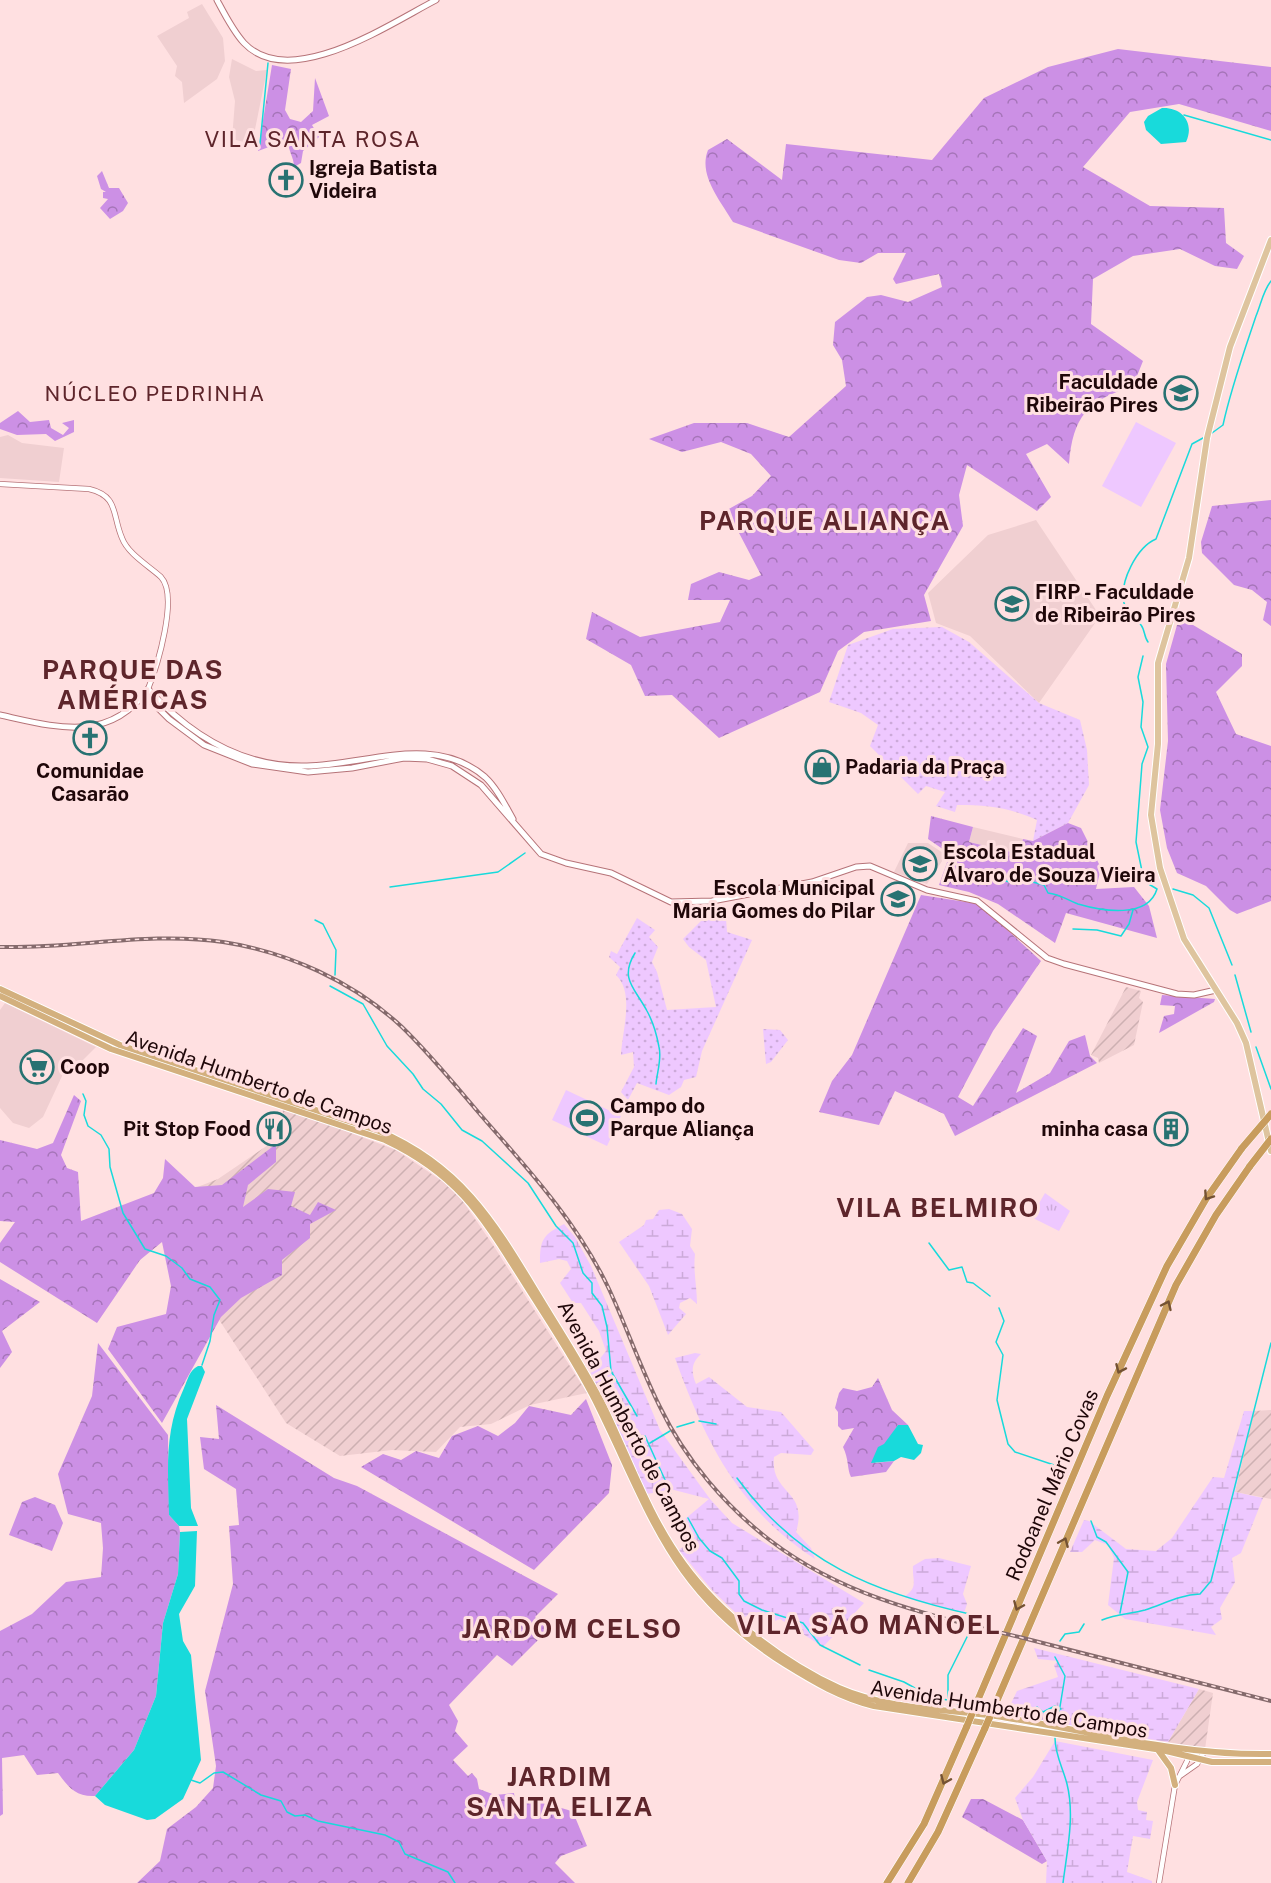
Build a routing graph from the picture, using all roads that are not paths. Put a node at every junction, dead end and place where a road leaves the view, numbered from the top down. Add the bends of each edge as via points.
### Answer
1 (217, 0) edge
2 (436, 0) edge
3 (1271, 240) edge
4 (0, 484) edge
5 (146, 691) junction
6 (0, 715) edge
7 (1216, 990) junction
8 (2, 995) edge
9 (247, 1090) junction
10 (1271, 1114) edge
11 (1271, 1139) edge
12 (1271, 1150) edge
13 (576, 1362) junction
14 (1158, 1749) junction
15 (1189, 1752) junction
16 (1204, 1752) junction
17 (1271, 1754) edge
18 (1200, 1759) junction
19 (1271, 1762) edge
20 (1180, 1776) junction
21 (1175, 1785) junction
22 (887, 1883) edge
23 (908, 1883) edge
24 (1159, 1883) edge

1 - 2 main road via 231,26 249,47 292,60 327,55
3 - 7 main road via 1230,347 1207,438 1189,558 1158,663 1152,834 1184,939
4 - 5 street via 99,491 106,495 122,539 166,588 160,654
5 - 6 main road via 120,715 76,729
5 - 7 main road via 169,719 197,741 252,764 308,772 404,758 452,766 481,785 541,854 611,873 676,903 781,889 870,866 927,890 977,901 1047,958 1177,994
7 - 12 main road via 1237,1023 1248,1051
8 - 9 highway, Avenida Humberto de Campos via 120,1045
8 - 9 highway, Avenida Humberto de Campos via 111,1049
9 - 13 highway, Avenida Humberto de Campos via 385,1140 415,1155 454,1184 492,1226
10 -> 22 highway, Rodoanel Mário Covas, bridge via 1206,1200 1167,1266 1107,1396 924,1824
23 -> 11 highway, Rodoanel Mário Covas, bridge via 939,1832 1176,1286 1216,1215
13 - 14 highway, Avenida Humberto de Campos via 639,1497 679,1568 738,1633 765,1651 827,1689 874,1706
13 - 15 highway, Avenida Humberto de Campos via 603,1406 646,1500 685,1565 742,1626 808,1671 842,1689 881,1700
14 - 15 highway, Avenida Humberto de Campos
14 - 21 highway via 1172,1768
15 - 16 highway, Avenida Humberto de Campos
15 - 18 highway, Avenida Humberto de Campos
15 - 20 street
16 - 17 highway, Avenida Humberto de Campos
16 - 18 street
18 - 19 highway, Avenida Humberto de Campos
18 - 20 street
20 - 21 street
21 - 24 street

